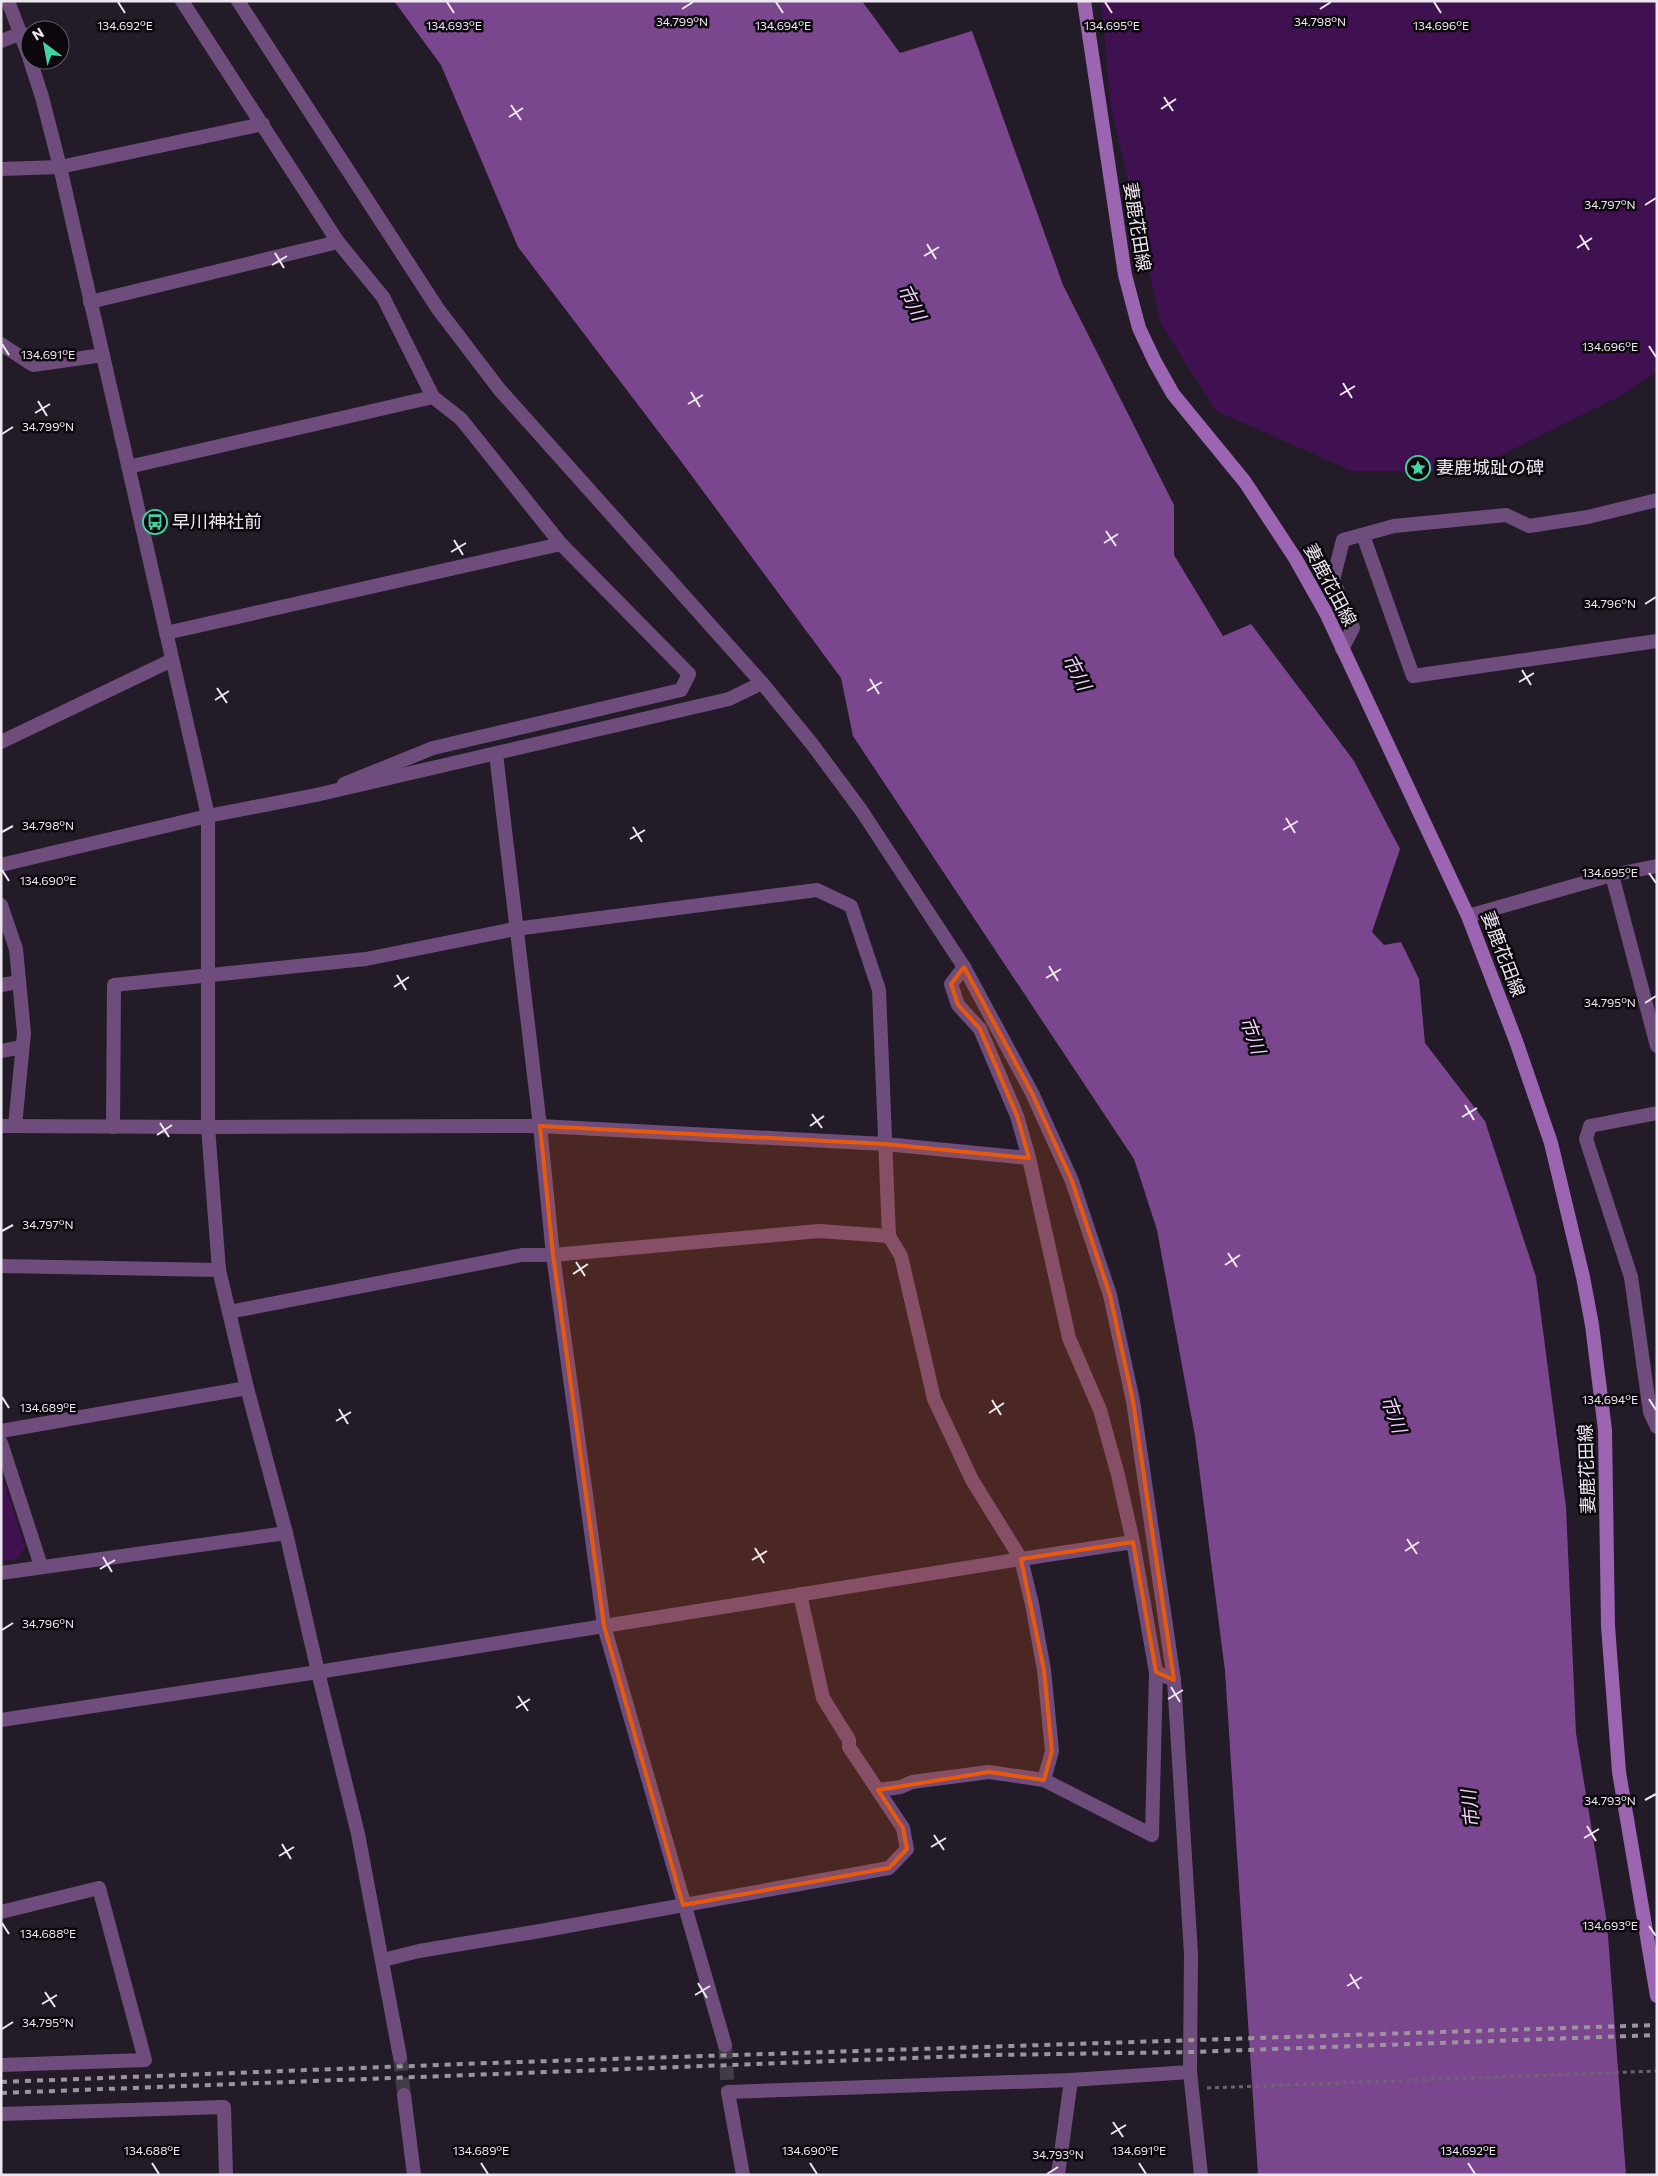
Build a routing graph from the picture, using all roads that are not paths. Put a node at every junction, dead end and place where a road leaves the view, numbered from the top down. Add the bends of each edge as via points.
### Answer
1 (8, 1) edge
2 (182, 1) edge
3 (238, 1) edge
4 (1084, 1) edge
5 (20, 28) edge
6 (20, 34) edge
7 (1, 41) edge
8 (33, 70) edge
9 (263, 124) junction
10 (60, 167) junction
11 (1, 169) edge
12 (338, 242) junction
13 (90, 302) junction
14 (1, 344) edge
15 (103, 355) junction
16 (433, 397) junction
17 (128, 467) junction
18 (1657, 500) edge
19 (1363, 535) junction
20 (561, 544) junction
21 (166, 633) junction
22 (1657, 641) edge
23 (1342, 648) junction
24 (172, 660) junction
25 (762, 683) junction
26 (1, 742) edge
27 (496, 754) junction
28 (316, 795) junction
29 (208, 816) junction
30 (1, 865) edge
31 (1657, 866) edge
32 (1612, 875) junction
33 (1, 905) edge
34 (1468, 916) junction
35 (515, 929) junction
36 (964, 967) junction
37 (209, 976) junction
38 (19, 982) junction
39 (1, 985) edge
40 (1657, 1046) edge
41 (22, 1047) junction
42 (1, 1051) edge
43 (1657, 1113) edge
44 (8, 1126) edge
45 (540, 1126) junction
46 (113, 1127) junction
47 (208, 1128) junction
48 (885, 1144) junction
49 (1029, 1158) junction
50 (888, 1236) junction
51 (552, 1255) junction
52 (1, 1266) edge
53 (219, 1270) junction
54 (229, 1312) junction
55 (247, 1388) junction
56 (1657, 1426) edge
57 (1, 1431) edge
58 (1, 1443) edge
59 (286, 1532) junction
60 (1133, 1542) junction
61 (1021, 1558) junction
62 (41, 1566) junction
63 (1, 1573) edge
64 (800, 1594) junction
65 (604, 1626) junction
66 (318, 1672) junction
67 (1156, 1672) junction
68 (1174, 1680) junction
69 (1, 1720) edge
70 (1044, 1780) junction
71 (878, 1790) junction
72 (683, 1905) junction
73 (1, 1912) edge
74 (383, 1960) junction
75 (1657, 1996) edge
76 (725, 2046) tunnel mouth
77 (400, 2057) tunnel mouth
78 (1, 2065) edge
79 (1190, 2072) junction
80 (1071, 2080) junction
81 (404, 2095) tunnel mouth
82 (1, 2114) edge
83 (226, 2175) edge
84 (414, 2175) edge
85 (743, 2175) edge
86 (1058, 2175) edge
87 (1201, 2175) edge

1 - 5 street
2 - 9 street
3 - 25 street via 438,309 499,389
4 - 23 main road, 妻鹿花田線 via 1124,275 1139,328 1173,394 1245,482 1295,558
6 - 7 street
8 - 10 street
9 - 10 street
9 - 12 street
10 - 11 street
10 - 13 street
12 - 13 street
12 - 16 street via 383,297
13 - 15 street
14 - 15 street via 33,365
15 - 17 street
16 - 17 street
16 - 20 street via 460,420
17 - 21 street
18 - 19 street via 1588,517 1529,526 1506,515 1394,526
19 - 22 street via 1413,676
19 - 23 street via 1343,540 1333,580 1353,628
20 - 21 street
20 - 28 street via 688,674 681,690 433,748
21 - 24 street
23 - 34 main road, 妻鹿花田線
24 - 26 street
24 - 29 street
25 - 27 street via 729,699
25 - 36 street via 861,810
27 - 28 street
27 - 35 street
28 - 29 street
29 - 30 street
29 - 37 street
31 - 32 street
32 - 34 street
32 - 40 street
33 - 38 street via 16,949
34 - 75 main road, 妻鹿花田線 via 1551,1143 1592,1325 1605,1430 1608,1626 1619,1772
35 - 37 street via 366,959
35 - 45 street
35 - 48 street via 817,890 851,906 879,990
36 - 49 street via 952,984 958,1005 980,1029 1017,1116
36 - 68 street via 1032,1093 1072,1181 1110,1295 1133,1401
37 - 46 street via 114,986
37 - 47 street
38 - 39 street
38 - 41 street via 24,1033
41 - 42 street
41 - 44 street
43 - 56 street via 1590,1126 1586,1138 1631,1277 1650,1412
44 - 46 street
45 - 47 street
45 - 48 street
45 - 51 street
46 - 47 street
47 - 53 street
48 - 49 street
48 - 50 street
49 - 60 street via 1069,1338 1100,1410
50 - 51 street via 819,1231
50 - 61 street via 901,1256 934,1399 972,1480
51 - 54 street via 522,1254
51 - 65 street
52 - 53 street
53 - 54 street
54 - 55 street
55 - 57 street
55 - 59 street
58 - 62 street
59 - 62 street
59 - 66 street
60 - 61 street
60 - 67 street
61 - 64 street
61 - 70 street via 1044,1670 1052,1751
62 - 63 street
64 - 65 street
64 - 71 street via 823,1698 849,1740 849,1747
65 - 66 street
65 - 72 street
66 - 69 street
66 - 74 street via 358,1834
67 - 68 street
67 - 70 street via 1152,1835
68 - 79 street via 1191,1954
70 - 71 street via 989,1772
71 - 72 street via 903,1828 907,1850 889,1868
72 - 74 street via 420,1950
72 - 76 street
73 - 78 street via 99,1888 145,2060
74 - 77 street
79 - 80 street
79 - 87 street
80 - 85 street via 728,2092
80 - 86 street
81 - 84 street
82 - 83 street via 224,2106

